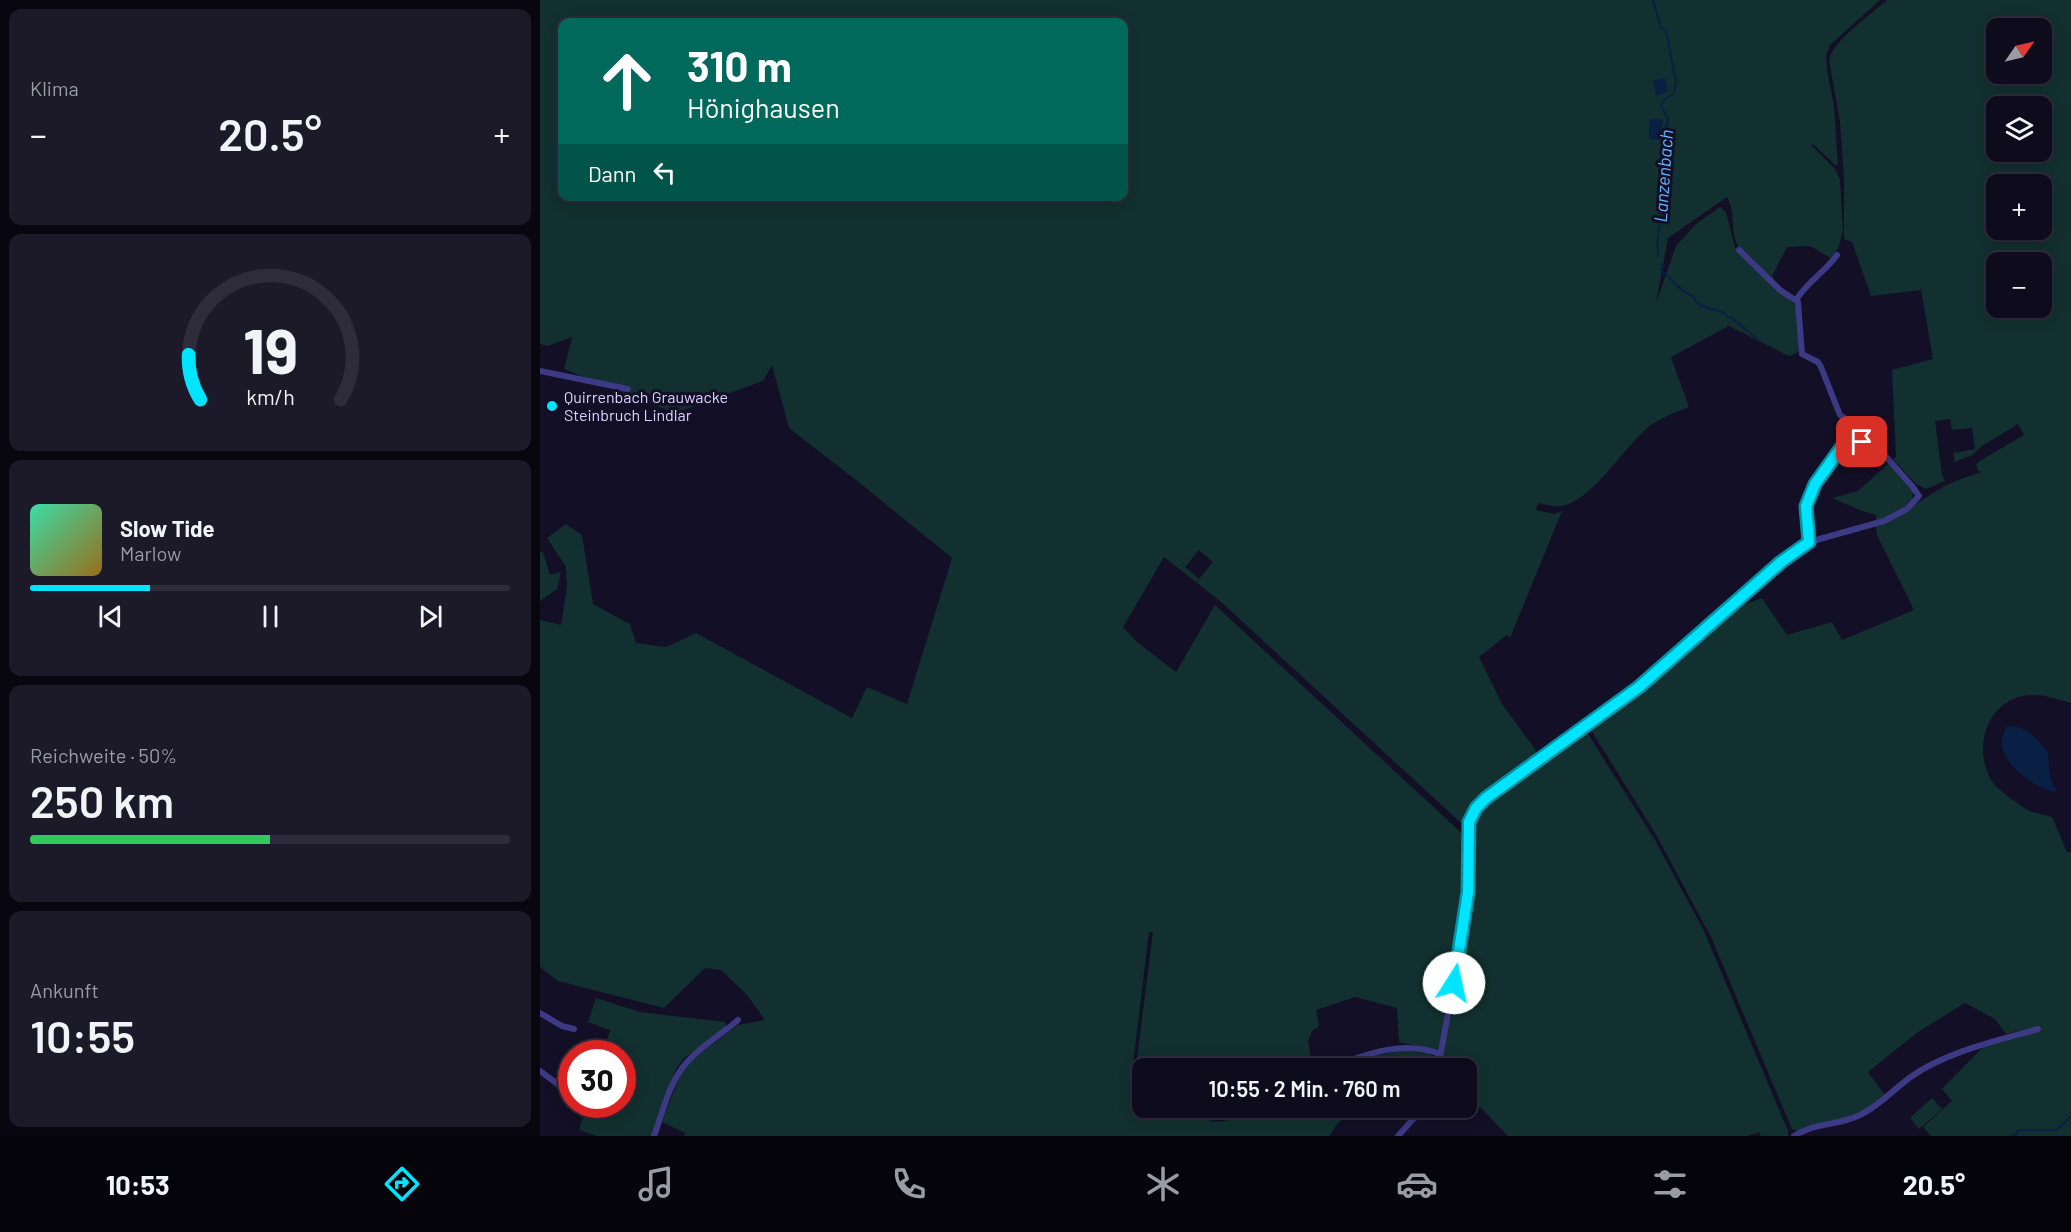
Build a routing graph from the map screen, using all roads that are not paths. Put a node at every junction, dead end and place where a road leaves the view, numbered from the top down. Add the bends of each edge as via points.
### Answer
1 (1739, 250) dead end
2 (1837, 255) dead end
3 (1796, 300) junction
4 (540, 371) edge
5 (628, 389) dead end
6 (1874, 442) junction
7 (1809, 542) junction
8 (540, 1013) edge
9 (738, 1020) dead end
10 (574, 1029) dead end
11 (2038, 1029) dead end
12 (1440, 1054) junction
13 (1358, 1058) edge
14 (1439, 1058) edge
15 (540, 1071) edge
16 (558, 1084) edge
17 (1414, 1118) edge
18 (654, 1136) edge
19 (1398, 1136) edge
20 (1794, 1136) edge

1 - 3 street via 1780,290
2 - 3 street
3 - 6 street via 1802,354 1818,362 1840,415
4 - 5 street
6 - 7 street via 1843,445 1815,484 1806,506
6 - 7 street via 1919,496 1907,509 1884,521
7 - 12 street via 1639,687 1476,808 1469,822 1468,892
8 - 10 street
9 - 18 street via 681,1070
11 - 20 street via 1934,1064 1863,1114 1848,1121 1807,1128
12 - 13 street via 1402,1047
12 - 14 street
15 - 16 street
17 - 19 street

